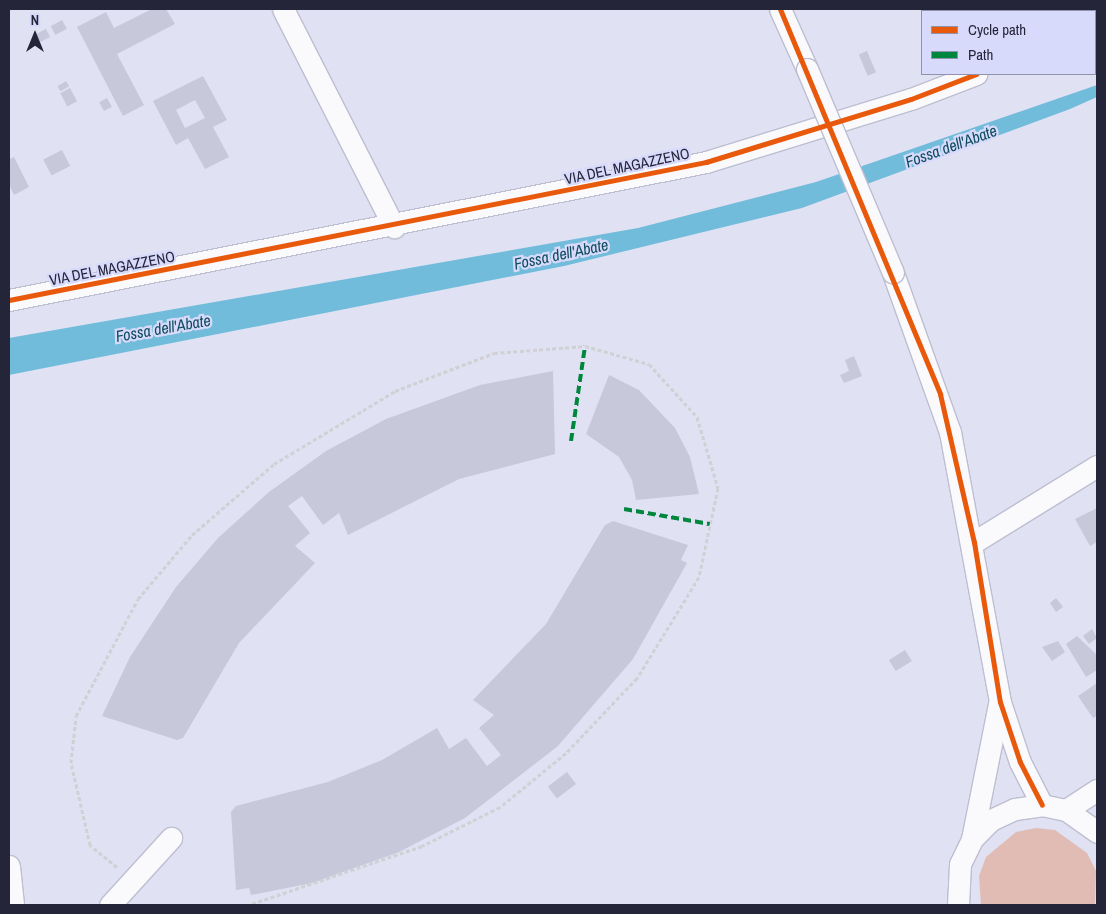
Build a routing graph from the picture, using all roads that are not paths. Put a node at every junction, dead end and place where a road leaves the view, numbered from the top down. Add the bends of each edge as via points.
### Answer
1 (283, 9) edge
2 (780, 9) edge
3 (973, 75) edge
4 (394, 227) junction
5 (9, 300) edge
6 (1097, 466) edge
7 (974, 542) junction
8 (1000, 702) junction
9 (1097, 790) edge
10 (1042, 805) junction
11 (1066, 810) junction
12 (1097, 832) edge
13 (171, 838) dead end
14 (972, 839) junction
15 (9, 866) edge
16 (13, 905) edge
17 (110, 905) edge
18 (958, 905) edge

1 - 4 street
2 - 7 street, bridge via 893,272 940,394
3 - 4 street, VIA DEL MAGAZZENO via 911,99 706,162
4 - 5 street, VIA DEL MAGAZZENO
6 - 7 street
7 - 8 street
8 - 10 street via 1020,762
8 - 14 street
9 - 11 street
10 - 11 street
10 - 14 street via 1015,809 991,820
11 - 12 street
13 - 17 street
14 - 18 street via 960,864
15 - 16 street

